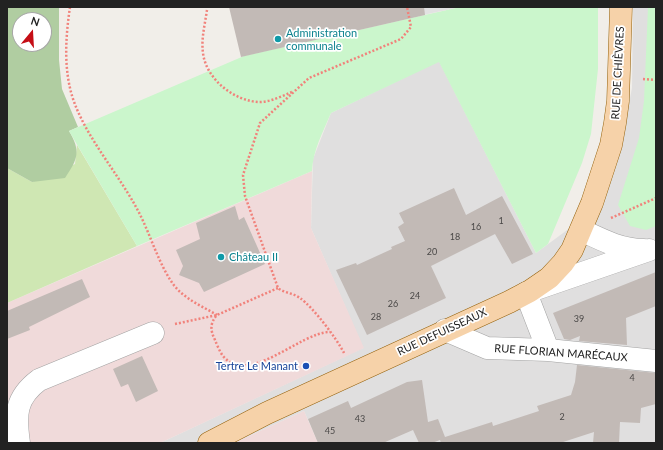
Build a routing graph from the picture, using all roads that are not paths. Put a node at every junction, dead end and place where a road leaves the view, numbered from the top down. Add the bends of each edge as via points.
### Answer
1 (621, 7) edge
2 (581, 230) junction
3 (653, 248) edge
4 (528, 292) junction
5 (445, 330) junction
6 (153, 332) road end
7 (548, 350) junction
8 (656, 360) edge
9 (19, 443) edge
10 (209, 443) edge

1 - 2 main road, RUE DE CHIÈVRES via 615,123 605,166
2 - 3 street via 629,250
2 - 4 main road, RUE DEFUISSEAUX via 563,263 549,278
3 - 4 street
4 - 5 main road, RUE DEFUISSEAUX
4 - 7 street
5 - 7 street, RUE FLORIAN MARÉCAUX via 487,348
5 - 10 main road, RUE DEFUISSEAUX via 267,413
6 - 9 street via 38,380 26,390 20,400 17,413
7 - 8 street, RUE FLORIAN MARÉCAUX

